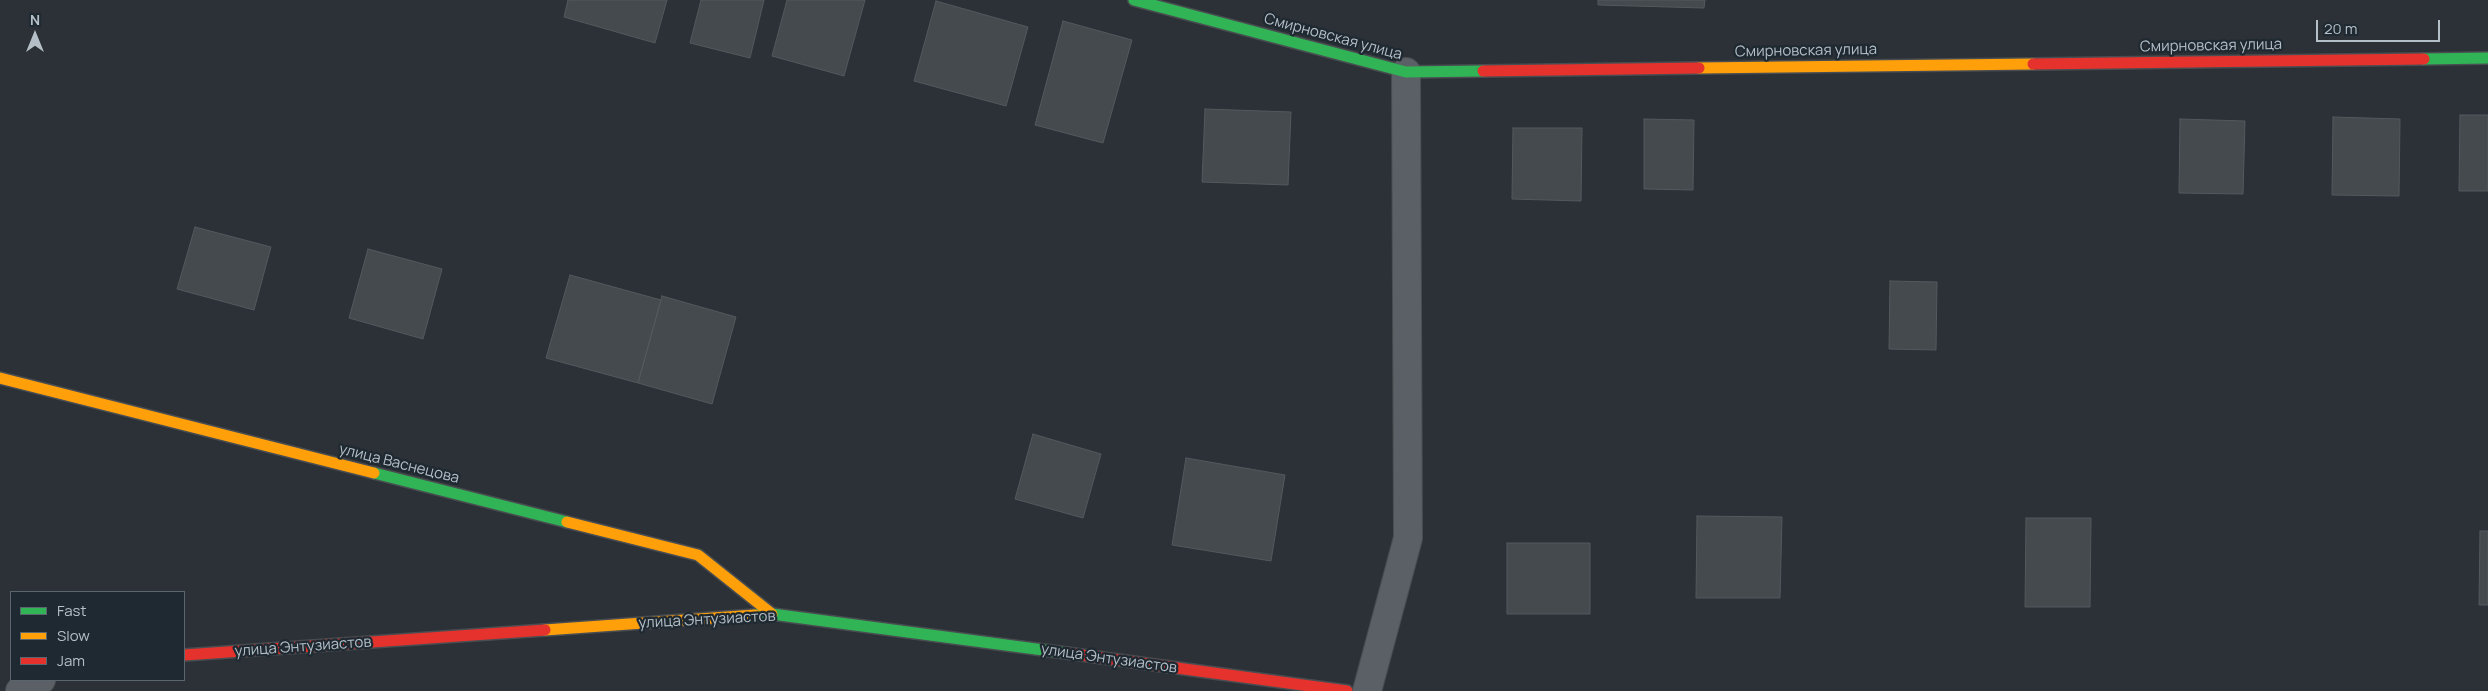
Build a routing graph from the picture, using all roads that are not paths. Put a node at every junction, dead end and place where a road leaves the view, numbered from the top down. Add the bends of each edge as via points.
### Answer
1 (1134, 0) edge
2 (2488, 58) edge
3 (1406, 72) junction
4 (0, 378) edge
5 (772, 614) junction
6 (185, 655) edge
7 (40, 681) edge
8 (20, 691) edge
9 (1347, 691) edge
10 (1367, 691) edge

1 - 3 street, Смирновская улица
2 - 3 street, Смирновская улица
3 - 10 street via 1408,538
4 - 5 street, улица Васнецова via 698,555
5 - 6 street, улица Энтузиастов
5 - 9 street, улица Энтузиастов
7 - 8 street

